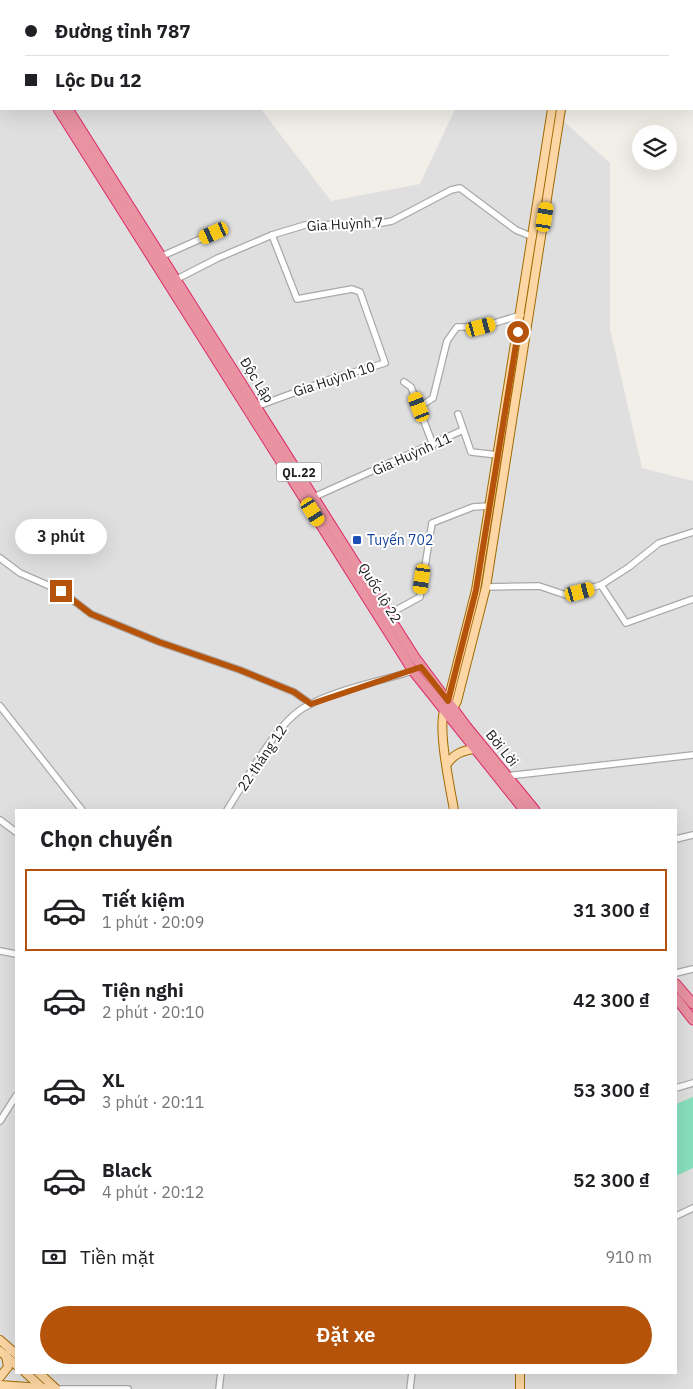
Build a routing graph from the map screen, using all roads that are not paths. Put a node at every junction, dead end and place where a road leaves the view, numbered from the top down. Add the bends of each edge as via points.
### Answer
1 (59, 110) edge
2 (69, 110) edge
3 (552, 110) edge
4 (561, 110) edge
5 (214, 233) dead end
6 (272, 236) junction
7 (532, 238) junction
8 (160, 257) junction
9 (171, 282) junction
10 (521, 315) junction
11 (404, 382) dead end
12 (258, 406) junction
13 (419, 407) junction
14 (458, 414) dead end
15 (463, 430) junction
16 (433, 445) junction
17 (498, 455) junction
18 (314, 497) junction
19 (490, 506) junction
20 (693, 532) edge
21 (0, 558) edge
22 (601, 585) junction
23 (486, 587) junction
24 (693, 599) edge
25 (387, 615) junction
26 (417, 669) junction
27 (311, 704) junction
28 (0, 706) edge
29 (449, 707) junction
30 (474, 749) junction
31 (693, 755) edge
32 (447, 764) junction
33 (507, 776) junction
34 (81, 809) edge
35 (228, 809) edge
36 (454, 809) edge
37 (523, 809) edge
38 (535, 809) edge
39 (0, 820) edge
40 (15, 831) edge
41 (693, 835) edge
42 (677, 839) edge
43 (0, 951) edge
44 (15, 954) edge
45 (693, 968) edge
46 (677, 973) edge
47 (677, 985) edge
48 (677, 999) edge
49 (693, 1004) edge
50 (693, 1020) edge
51 (693, 1082) edge
52 (677, 1088) edge
53 (15, 1098) edge
54 (0, 1121) edge
55 (693, 1208) edge
56 (677, 1216) edge
57 (0, 1340) edge
58 (3, 1353) edge
59 (15, 1353) edge
60 (15, 1364) edge
61 (27, 1374) edge
62 (40, 1374) edge
63 (221, 1374) edge
64 (412, 1374) edge
65 (520, 1374) edge
66 (0, 1377) edge
67 (0, 1385) edge
68 (43, 1388) edge
69 (58, 1389) edge
70 (128, 1389) edge
71 (219, 1389) edge
72 (410, 1389) edge
73 (520, 1389) edge

1 - 9 highway, Độc Lập / QL.22
2 - 8 highway, Độc Lập / QL.22
3 - 7 main road
4 - 23 main road
5 - 8 street
6 - 7 street, Gia Huỳnh 7 via 305,225 392,221 460,188 516,230
6 - 9 street, Gia Huỳnh 7
6 - 12 street, Gia Huỳnh 10 via 297,299 352,289 360,292 385,363
7 - 10 main road
8 - 9 highway, Độc Lập / QL.22
9 - 12 highway, Độc Lập / QL.22
9 - 26 highway, Quốc lộ 22 / QL.22
10 - 13 street via 481,327 457,327 446,341 433,398
10 - 17 main road
11 - 13 street via 411,387
12 - 18 highway, Độc Lập / QL.22
13 - 16 street
14 - 15 street
15 - 16 street, Gia Huỳnh 11
15 - 17 street, Gia Huỳnh 11 via 471,452
16 - 18 street, Gia Huỳnh 11
17 - 19 main road
18 - 25 highway, Độc Lập / QL.22
19 - 25 street via 473,507 432,523 420,597
19 - 29 main road via 471,614
20 - 22 street via 659,543
21 - 27 street via 20,573 61,591 91,614 294,692
22 - 23 street via 562,596 539,586
22 - 24 street via 626,623
23 - 29 main road via 458,701
25 - 26 highway, Độc Lập / QL.22
26 - 27 street, 22 tháng 12
26 - 29 highway, Quốc lộ 22 / QL.22
27 - 35 street, 22 tháng 12 via 296,713 277,733
28 - 34 street
29 - 30 highway, Bời Lời / QL.22
29 - 32 main road via 442,717
29 - 33 highway, Bời Lời / QL.22
30 - 32 main road via 453,755
30 - 37 highway, Bời Lời / QL.22
31 - 33 street
32 - 36 main road
33 - 38 highway, Bời Lời / QL.22
39 - 40 street
41 - 42 street
43 - 44 street
45 - 46 street
47 - 49 highway
48 - 50 highway
51 - 52 street
53 - 54 street
55 - 56 street
57 - 59 main road
58 - 60 main road
58 - 66 main road via 8,1367
61 - 68 main road
62 - 69 main road
63 - 71 street
64 - 72 street
65 - 73 main road
67 - 68 main road
68 - 69 main road
69 - 70 street

